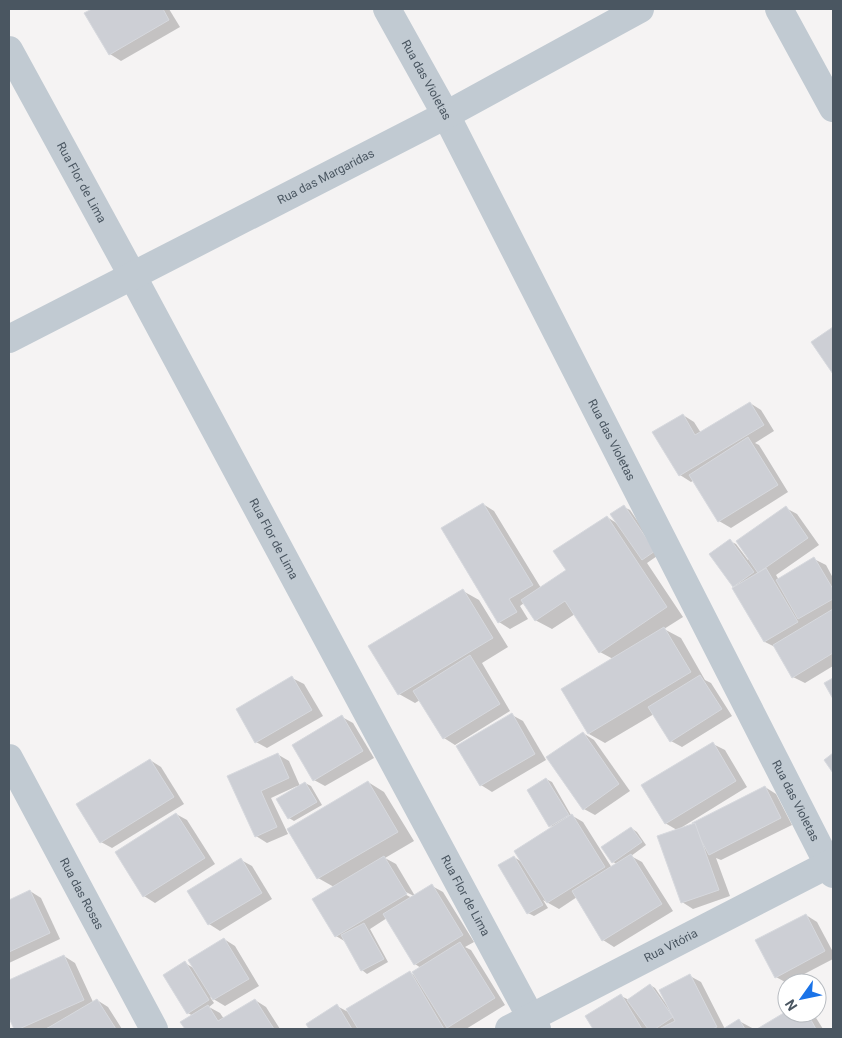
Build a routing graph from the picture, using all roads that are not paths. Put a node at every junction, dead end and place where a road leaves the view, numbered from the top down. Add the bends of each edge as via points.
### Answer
1 (387, 9) edge
2 (640, 9) edge
3 (779, 9) edge
4 (9, 50) edge
5 (833, 108) edge
6 (446, 115) junction
7 (132, 275) junction
8 (9, 339) edge
9 (9, 758) edge
10 (831, 867) edge
11 (526, 1025) edge
12 (154, 1029) edge

1 - 6 street, Rua das Violetas
2 - 6 street, Rua das Margaridas
3 - 5 street
4 - 7 street, Rua Flor de Lima
6 - 7 street, Rua das Margaridas
6 - 10 street, Rua das Violetas
7 - 8 street, Rua das Margaridas
7 - 11 street, Rua Flor de Lima
9 - 12 street, Rua das Rosas
10 - 11 street, Rua Vitória

